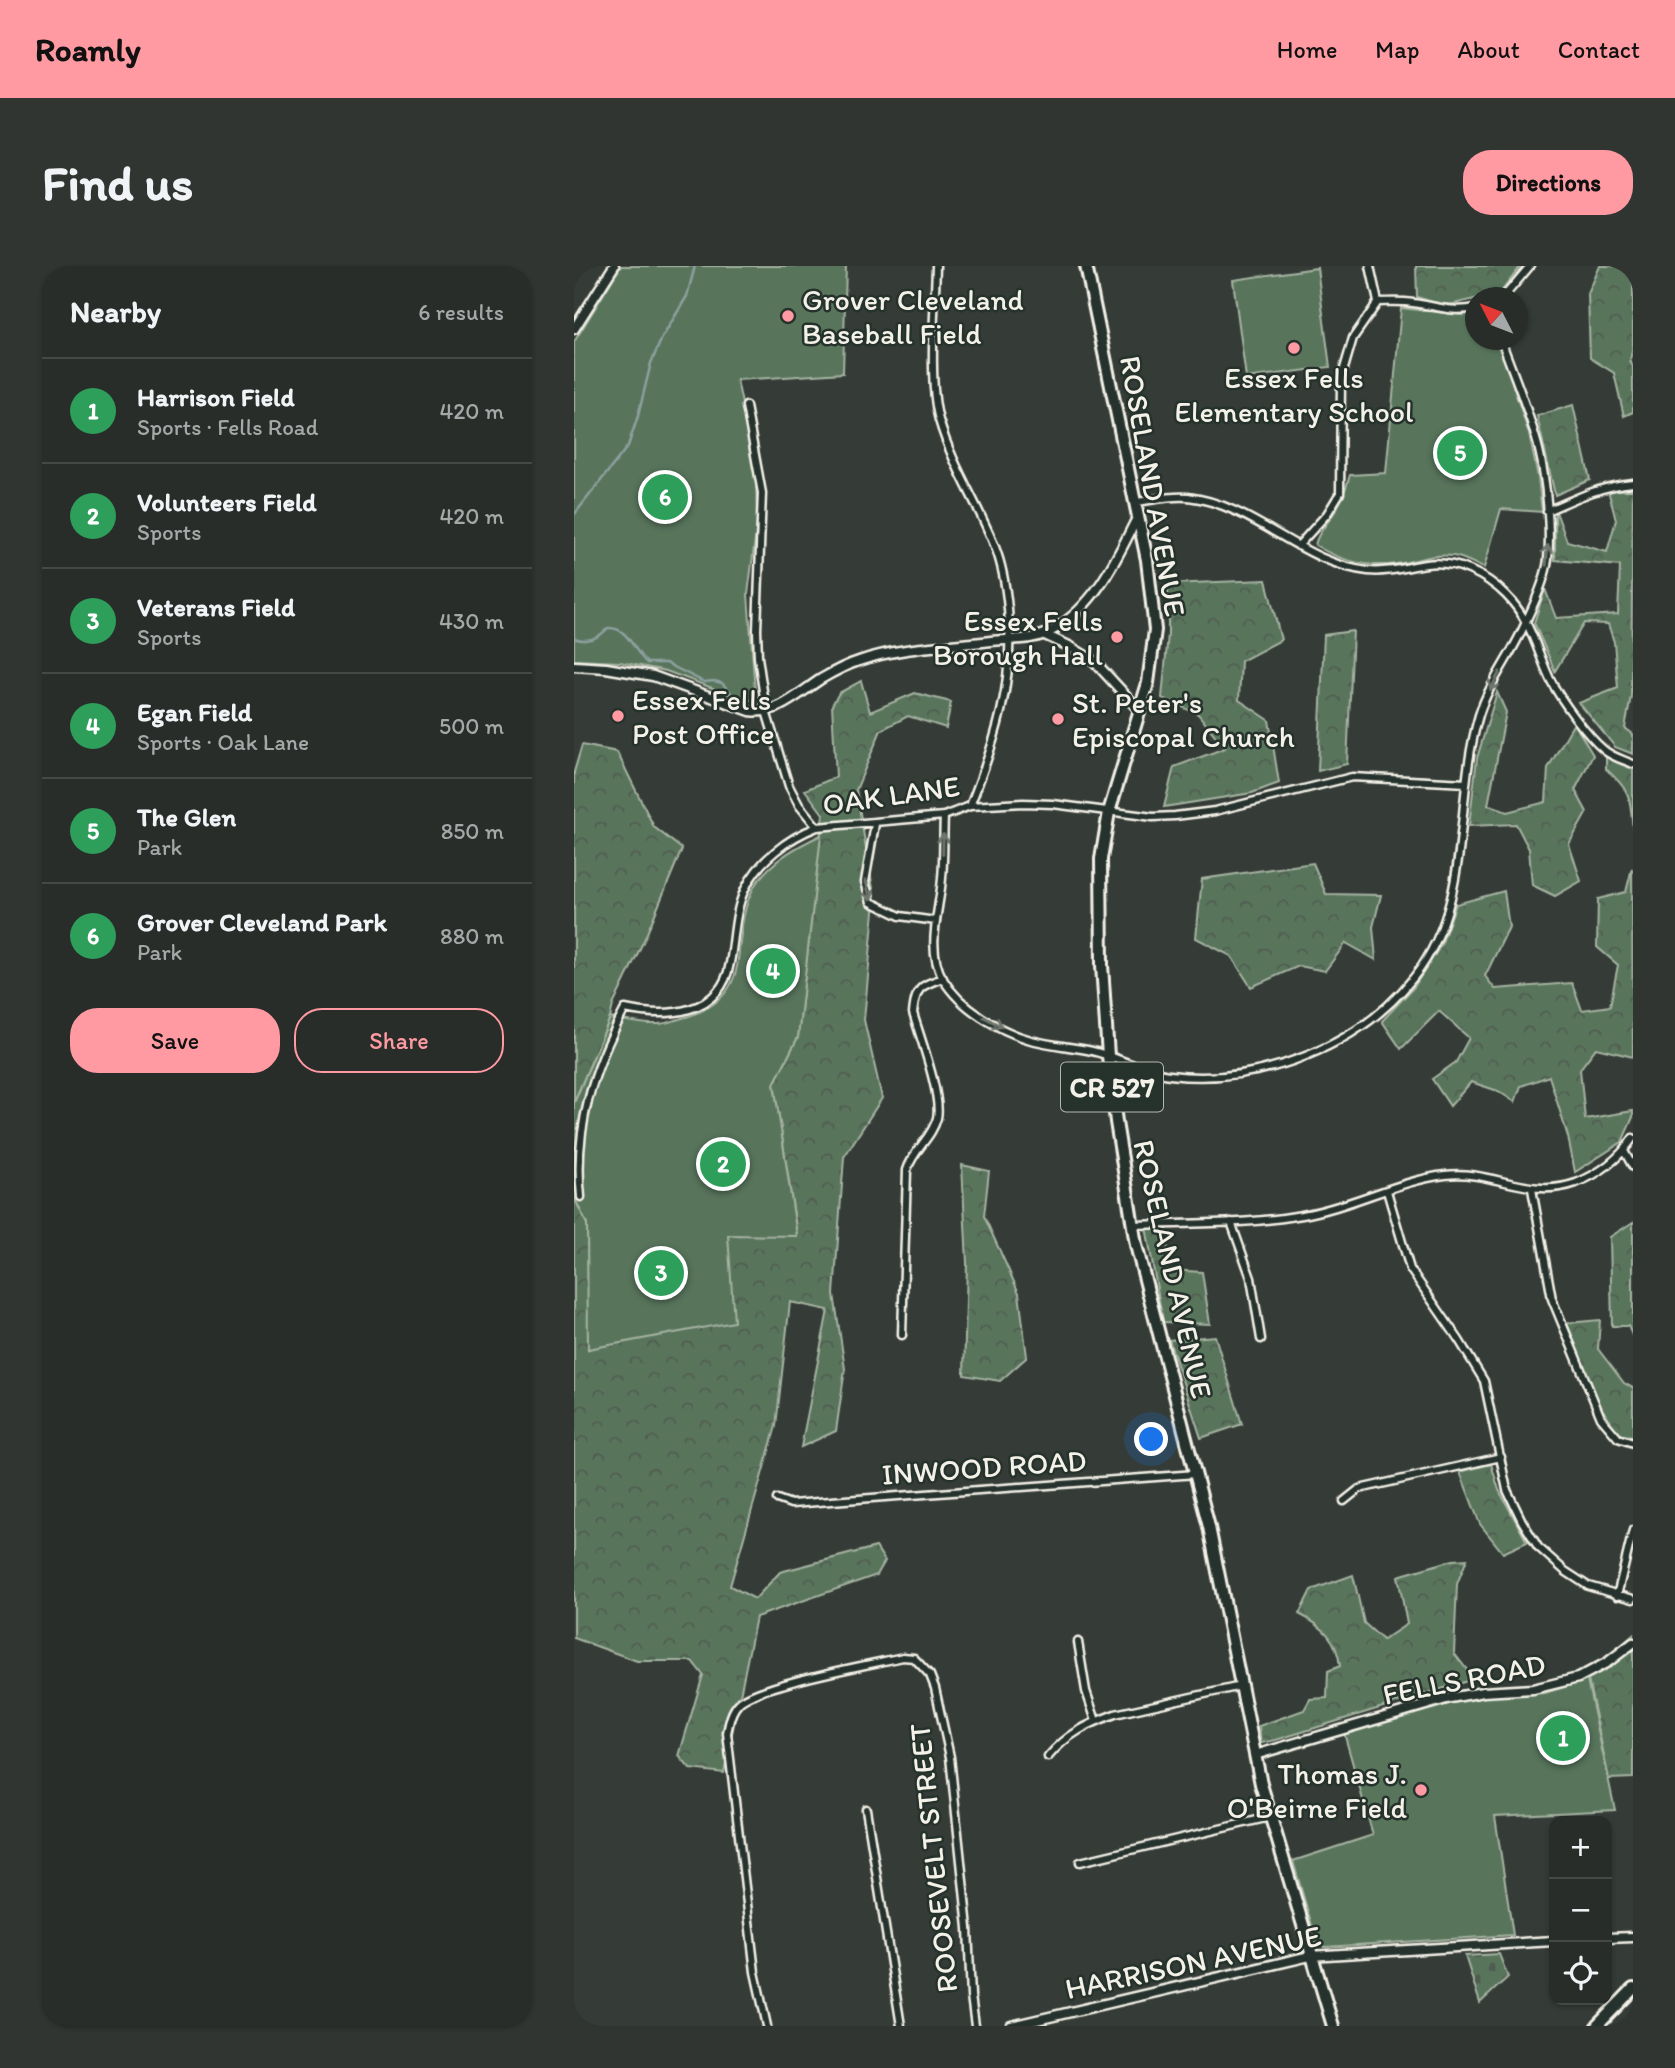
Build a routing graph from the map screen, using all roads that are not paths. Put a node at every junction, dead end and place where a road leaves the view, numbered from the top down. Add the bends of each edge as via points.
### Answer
1 (614, 266) edge
2 (936, 266) edge
3 (1086, 266) edge
4 (1370, 266) edge
5 (1530, 266) edge
6 (1512, 287) edge
7 (1378, 302) junction
8 (1465, 310) edge
9 (574, 329) edge
10 (1504, 350) edge
11 (746, 406) dead end
12 (1633, 483) edge
13 (1136, 502) junction
14 (1547, 512) junction
15 (1138, 516) junction
16 (1298, 546) junction
17 (1527, 620) junction
18 (1045, 635) junction
19 (1009, 640) junction
20 (574, 666) edge
21 (1140, 710) junction
22 (766, 711) junction
23 (1633, 764) edge
24 (1466, 783) junction
25 (970, 806) junction
26 (1108, 812) junction
27 (944, 816) junction
28 (875, 824) junction
29 (817, 827) junction
30 (936, 921) junction
31 (943, 978) junction
32 (1108, 1056) junction
33 (1633, 1138) edge
34 (1625, 1151) junction
35 (1633, 1167) edge
36 (1532, 1189) junction
37 (1387, 1191) junction
38 (581, 1197) dead end
39 (1231, 1222) junction
40 (1133, 1225) junction
41 (902, 1335) dead end
42 (1261, 1339) dead end
43 (1633, 1443) edge
44 (1500, 1457) junction
45 (1196, 1474) junction
46 (777, 1499) dead end
47 (1344, 1501) dead end
48 (1633, 1530) edge
49 (1617, 1595) junction
50 (1633, 1599) edge
51 (1078, 1642) dead end
52 (1633, 1643) edge
53 (1241, 1686) junction
54 (1096, 1721) junction
55 (1255, 1755) junction
56 (1048, 1756) dead end
57 (866, 1809) dead end
58 (1270, 1817) junction
59 (1080, 1862) dead end
60 (1633, 1937) edge
61 (1612, 1938) edge
62 (1549, 1941) edge
63 (1310, 1956) junction
64 (1633, 1989) edge
65 (767, 2026) edge
66 (901, 2026) edge
67 (975, 2026) edge
68 (1011, 2026) edge
69 (1333, 2026) edge
70 (1597, 2026) edge

1 - 9 street
2 - 19 street via 938,418 996,548 1004,576
3 - 13 main road, ROSELAND AVENUE / CR 527
4 - 7 street
5 - 6 street
7 - 8 street
7 - 16 street via 1353,338 1340,379 1340,493 1328,514
10 - 14 street via 1539,451
11 - 22 street via 762,493 757,630
12 - 14 street via 1590,491
13 - 15 main road, ROSELAND AVENUE / CR 527
13 - 16 street via 1174,497 1208,501
17 -> 14 street via 1548,562
15 - 18 street via 1093,594
15 - 21 main road, ROSELAND AVENUE / CR 527 via 1155,630
16 - 17 street via 1360,570 1434,563 1467,569 1492,582
17 - 23 street via 1563,699 1604,750
17 -> 24 street via 1481,710 1469,750
18 - 19 street
18 - 21 street via 1094,661
19 - 22 street via 860,661
19 - 25 street via 1006,694
20 - 22 street via 653,676 750,711
21 - 26 main road, ROSELAND AVENUE / CR 527
22 - 29 street via 789,786
24 - 26 street, OAK LANE via 1352,777 1215,811 1153,817
24 - 32 street via 1458,872 1443,928 1413,980 1362,1027 1307,1055 1225,1076 1167,1075
25 - 26 street, OAK LANE via 1053,804
25 - 27 street, OAK LANE
26 - 32 main road, ROSELAND AVENUE / CR 527 via 1101,859
27 - 28 street, OAK LANE
30 -> 27 street via 943,878
28 - 29 street, OAK LANE
28 -> 30 street via 865,882 871,902 900,916
29 - 38 street, OAK LANE via 784,844 752,877 737,911 728,972 714,995 696,1007 670,1014 625,1009 601,1056 582,1125 578,1154
30 - 31 street via 934,944
31 -> 32 street via 962,1002 1014,1033
31 - 41 street via 924,985 914,1001 913,1013 938,1101 937,1118 907,1170
32 - 40 main road, ROSELAND AVENUE / CR 527
33 - 34 street
34 - 35 street
34 - 36 street via 1574,1184
36 - 37 street via 1471,1173 1423,1179
36 - 43 street via 1552,1300 1601,1418 1618,1438
37 - 39 street via 1303,1215
37 - 44 street via 1410,1269 1484,1381
39 - 40 street
39 - 42 street via 1251,1278
40 - 45 main road, ROSELAND AVENUE / CR 527
44 - 47 street via 1359,1489
44 - 49 street via 1507,1490 1538,1547 1588,1586
45 - 46 street, INWOOD ROAD via 791,1504
45 - 53 main road, ROSELAND AVENUE / CR 527
48 - 49 street
49 - 50 street
51 - 54 street
52 - 55 street, FELLS ROAD via 1591,1671 1555,1685 1450,1699
53 - 54 street
53 - 55 main road, ROSELAND AVENUE / CR 527
54 - 56 street via 1073,1732
55 - 58 main road, ROSELAND AVENUE / CR 527
57 - 66 street
58 - 59 street
58 - 63 main road, ROSELAND AVENUE / CR 527
60 - 61 street
62 - 63 street, HARRISON AVENUE
63 - 68 street, HARRISON AVENUE
63 - 69 main road, ROSELAND AVENUE / CR 527
64 - 70 main road
65 - 67 street, ROOSEVELT STREET via 755,1972 727,1734 730,1719 738,1704 766,1689 903,1657 914,1658 930,1675 950,1756

